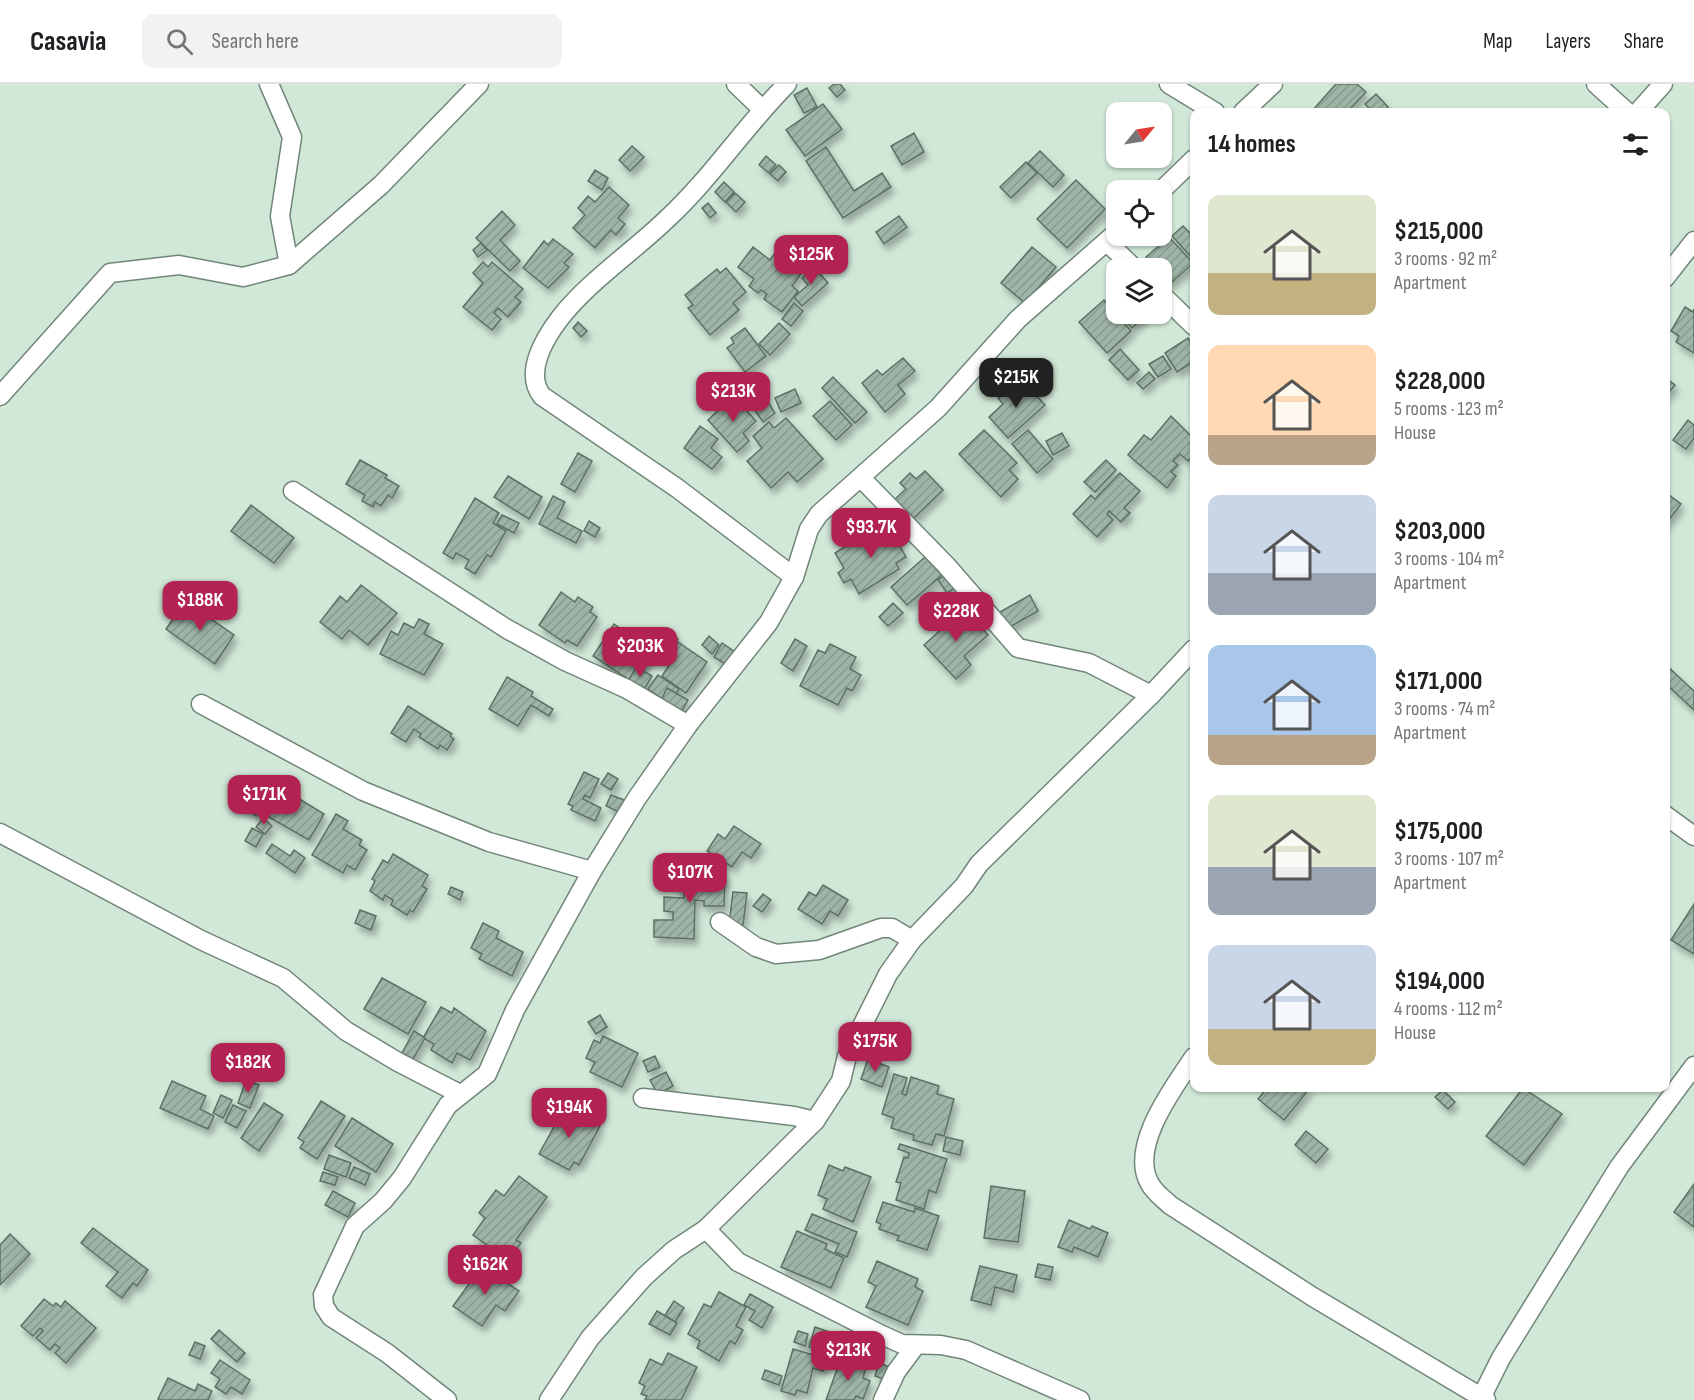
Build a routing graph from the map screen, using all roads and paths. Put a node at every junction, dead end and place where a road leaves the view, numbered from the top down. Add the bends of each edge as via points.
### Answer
1 (269, 84) edge
2 (736, 84) edge
3 (787, 84) edge
4 (1169, 84) edge
5 (1273, 84) edge
6 (1596, 84) edge
7 (1663, 84) edge
8 (469, 88) edge
9 (1205, 108) edge
10 (1247, 108) edge
11 (1623, 108) edge
12 (1642, 108) edge
13 (762, 109) junction
14 (1190, 163) edge
15 (1172, 180) edge
16 (1694, 241) edge
17 (1106, 242) edge
18 (1117, 246) edge
19 (1126, 258) edge
20 (289, 266) junction
21 (1670, 272) edge
22 (1172, 305) edge
23 (1190, 322) edge
24 (0, 396) edge
25 (861, 478) junction
26 (293, 491) dead end
27 (794, 577) junction
28 (1190, 653) edge
29 (1151, 695) junction
30 (201, 704) dead end
31 (688, 725) junction
32 (1670, 818) edge
33 (0, 833) edge
34 (1694, 836) edge
35 (592, 872) junction
36 (720, 922) dead end
37 (912, 940) junction
38 (1190, 1063) edge
39 (1694, 1066) edge
40 (460, 1094) junction
41 (643, 1098) dead end
42 (815, 1121) junction
43 (706, 1229) junction
44 (916, 1345) junction
45 (1483, 1399) edge
46 (447, 1400) edge
47 (549, 1400) edge
48 (883, 1400) edge
49 (1080, 1400) edge

1 - 20 street via 292,136 280,216
2 - 13 street
3 - 13 street
4 - 9 street
5 - 10 street
6 - 11 street
7 - 12 street
8 - 20 street via 381,185
13 - 27 street via 669,218 560,318 537,359 534,380 542,396 677,488
14 - 15 street
16 - 21 street
17 - 25 street via 1018,319 938,408
18 - 19 street
20 - 24 street via 243,277 179,265 110,273
22 - 23 street
25 - 27 street via 828,504 808,529
25 - 29 street via 946,565 1018,648 1089,663
26 - 31 street via 507,629 627,689
27 - 31 street via 769,621
28 - 29 street
29 - 37 street via 979,864 964,886
30 - 35 street via 363,791 489,842
31 - 35 street
32 - 34 street
33 - 40 street via 201,940 283,978 346,1031
35 - 40 street via 515,1010 487,1074
36 - 37 street via 756,947 776,954 819,950 881,928 892,928
37 - 42 street via 888,974 847,1056 841,1081
38 - 45 street via 1158,1111 1145,1154 1149,1182 1157,1194 1313,1296
39 - 45 street via 1619,1167 1501,1358
40 - 46 street via 440,1114 402,1178 355,1226 323,1295 331,1317 387,1353
41 - 42 street
42 - 43 street
43 - 44 street via 730,1257 766,1278 902,1344
43 - 47 street via 644,1277 590,1338
44 - 48 street via 896,1372
44 - 49 street via 959,1348

